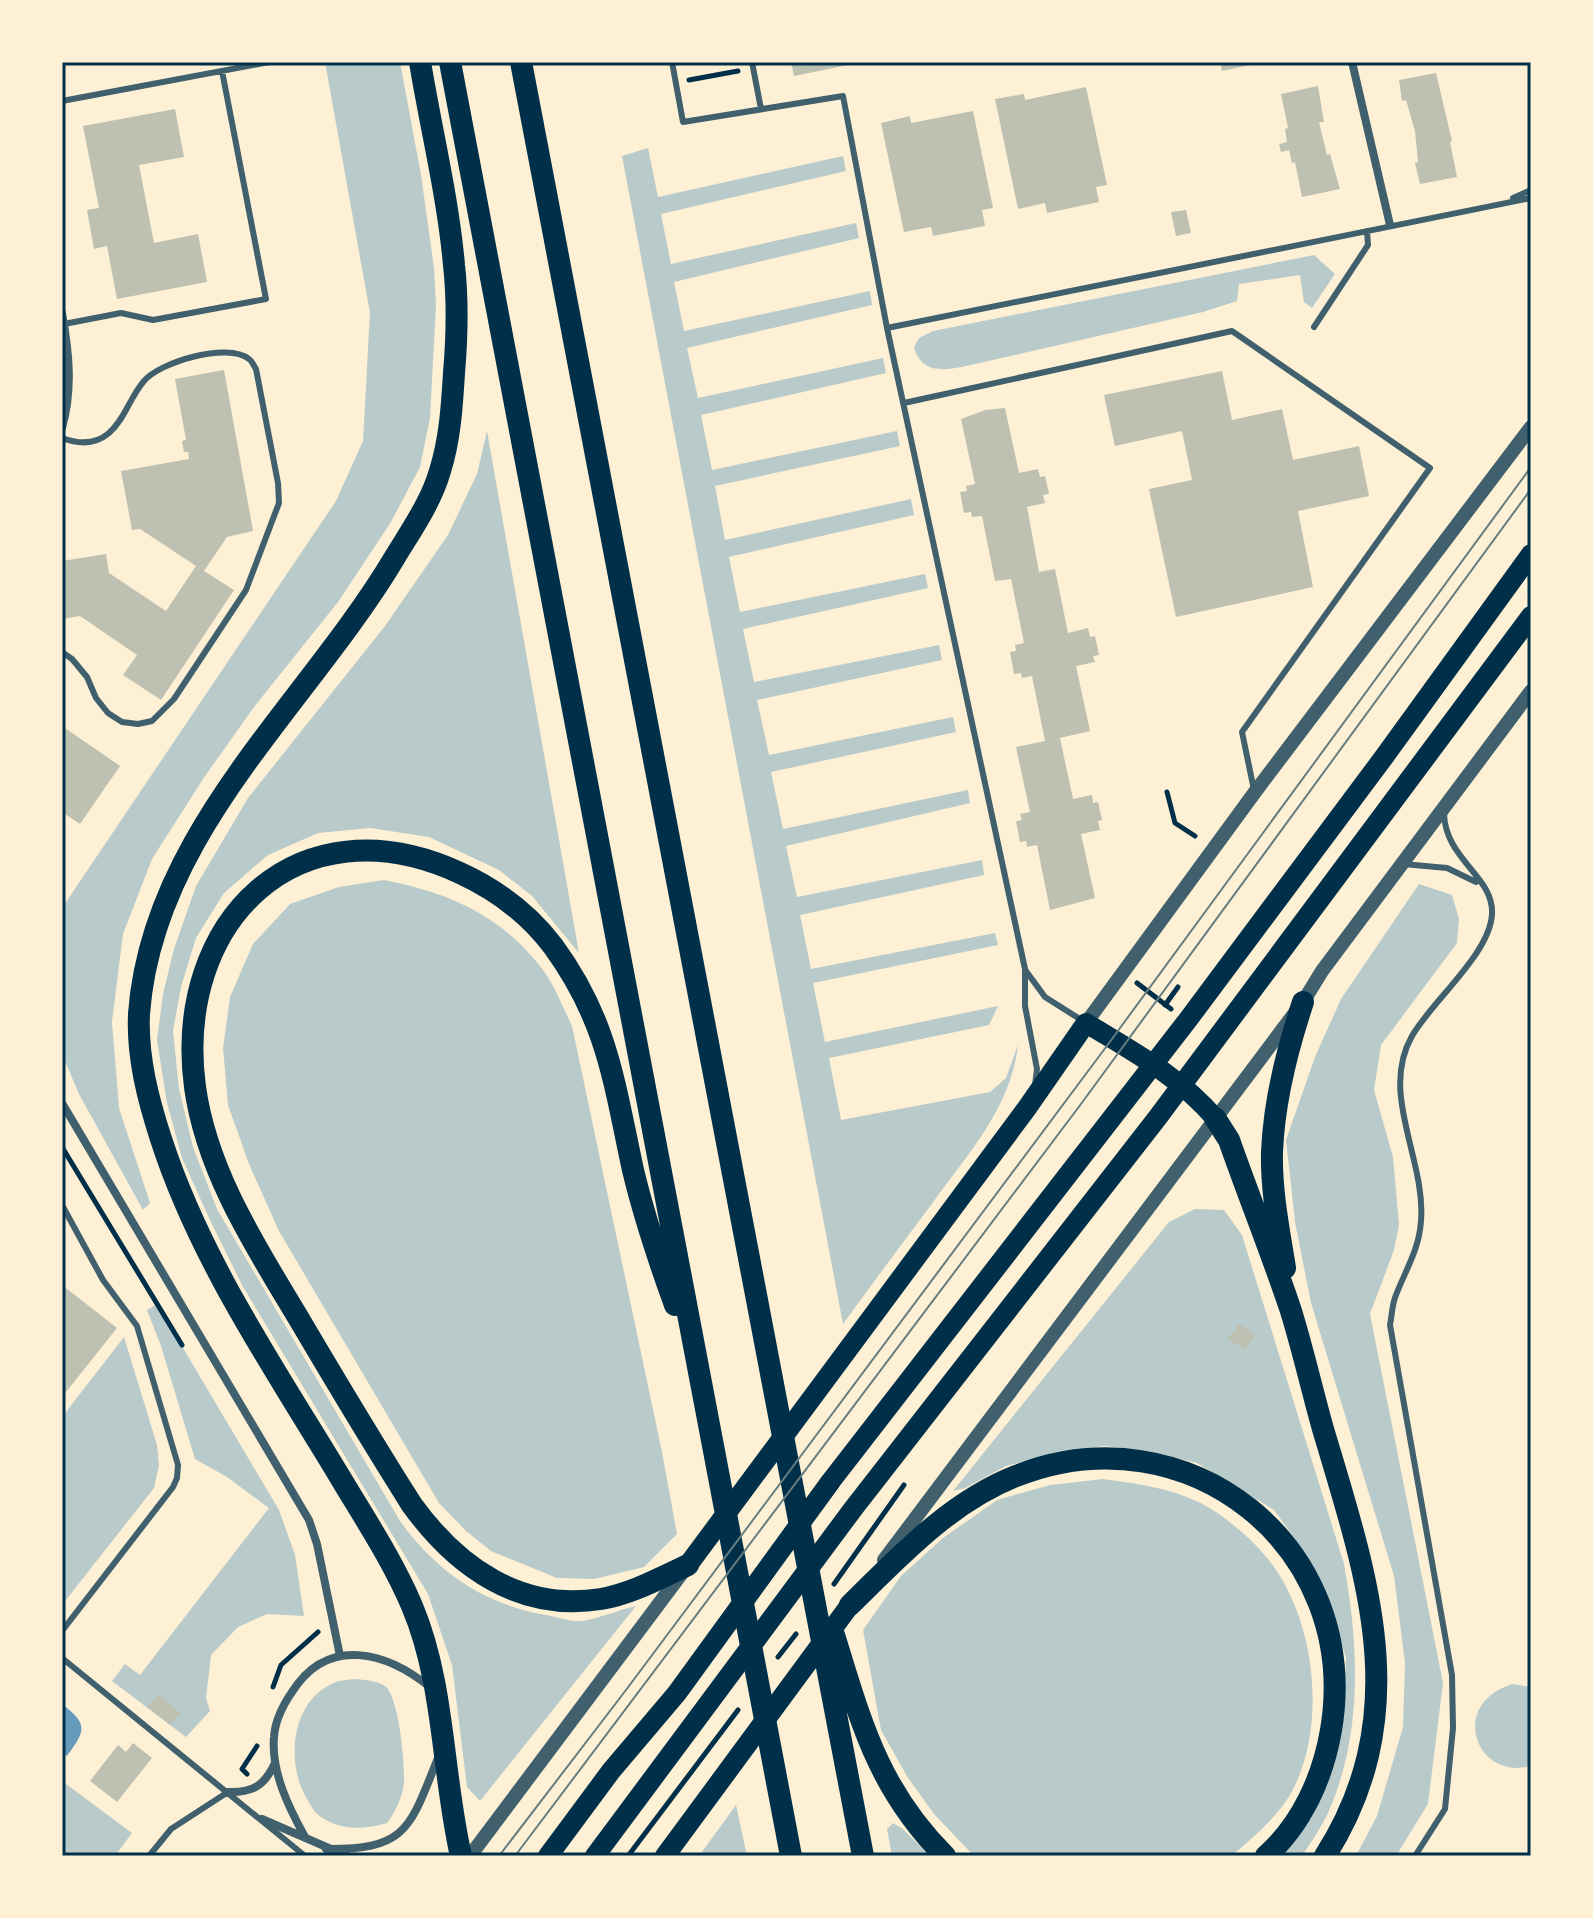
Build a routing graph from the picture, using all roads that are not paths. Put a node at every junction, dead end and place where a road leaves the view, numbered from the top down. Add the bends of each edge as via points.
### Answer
1 (269, 62) edge
2 (420, 62) edge
3 (450, 62) edge
4 (521, 62) edge
5 (672, 62) edge
6 (1352, 62) edge
7 (752, 65) edge
8 (222, 71) junction
9 (62, 101) edge
10 (761, 109) junction
11 (1531, 190) edge
12 (1531, 198) edge
13 (1506, 202) junction
14 (1390, 225) junction
15 (1367, 231) junction
16 (62, 313) edge
17 (64, 324) junction
18 (1314, 327) dead end
19 (887, 328) junction
20 (904, 403) junction
21 (1531, 427) edge
22 (62, 428) edge
23 (62, 438) edge
24 (1531, 554) edge
25 (1531, 616) edge
26 (62, 652) edge
27 (1531, 691) edge
28 (1255, 792) junction
29 (1444, 809) junction
30 (1403, 864) junction
31 (1488, 890) junction
32 (1025, 969) junction
33 (1303, 1002) junction
34 (1086, 1023) junction
35 (1154, 1064) junction
36 (1182, 1084) junction
37 (62, 1103) edge
38 (1027, 1108) junction
39 (1215, 1118) junction
40 (62, 1205) edge
41 (1291, 1313) junction
42 (697, 1362) junction
43 (801, 1530) junction
44 (688, 1565) junction
45 (850, 1605) junction
46 (62, 1631) edge
47 (340, 1656) junction
48 (62, 1658) edge
49 (435, 1691) junction
50 (443, 1746) junction
51 (275, 1763) junction
52 (228, 1792) junction
53 (262, 1819) junction
54 (305, 1837) junction
55 (326, 1849) junction
56 (149, 1856) edge
57 (305, 1856) edge
58 (347, 1856) edge
59 (461, 1856) edge
60 (470, 1856) edge
61 (548, 1856) edge
62 (595, 1856) edge
63 (665, 1856) edge
64 (791, 1856) edge
65 (863, 1856) edge
66 (945, 1856) edge
67 (1266, 1856) edge
68 (1325, 1856) edge
69 (1415, 1856) edge

1 - 8 lane
2 - 49 highway via 455,279 453,397 440,472 385,575 255,750 184,864 153,937 141,992 139,1043 148,1094 188,1212 399,1579 418,1622
3 - 42 highway
4 - 43 highway
5 - 10 lane via 683,122
6 - 14 street
7 - 10 lane
8 - 9 lane
8 - 17 lane via 266,299 153,320 121,313
10 - 19 lane via 843,96
11 - 13 lane
12 - 13 lane
13 - 14 lane
14 - 15 lane
15 - 18 lane via 1368,245
15 - 19 lane
16 - 17 street
17 - 22 street via 70,377
19 - 20 lane
20 - 28 lane via 1232,331 1430,468 1242,732
20 - 32 lane
21 - 28 street
23 - 26 lane via 77,443 108,435 130,398 159,367 234,353 256,369 279,503 246,590 174,699 152,721 122,722 108,713 87,677
24 - 35 main road
25 - 36 main road
27 - 29 street
28 - 34 street
29 - 30 street
29 - 31 lane via 1447,838
30 - 31 lane via 1447,868
30 - 33 street
31 - 69 lane via 1492,917 1483,942 1412,1036 1399,1070 1421,1189 1421,1222 1390,1325 1452,1688 1453,1728 1445,1809
32 - 34 lane via 1045,997
32 - 38 lane via 1025,1006 1037,1069
33 - 39 street
33 - 41 highway via 1283,1075 1272,1153
34 - 35 main road
34 - 38 main road
35 - 36 main road
35 - 61 main road
36 - 39 main road
36 - 62 main road via 844,1521
37 - 47 street via 309,1520
38 - 44 main road
39 - 41 highway via 1229,1140
39 - 45 street
40 - 46 lane via 103,1280 137,1326 178,1465 173,1487
41 - 68 highway via 1355,1537 1377,1652 1377,1701 1365,1768
42 - 44 highway via 646,1218 608,1051 590,1006 534,922 477,880 443,865 381,851 301,862 259,888 228,923 199,988 193,1046 200,1111 215,1161 246,1229 396,1479 441,1542 470,1567 523,1593 563,1601 602,1599
42 - 64 highway
43 - 65 highway
43 - 66 highway via 877,1763 909,1815
44 - 60 street
45 - 63 main road
45 - 67 highway via 948,1515 1015,1476 1090,1457 1127,1458 1159,1463 1221,1487 1247,1504 1290,1550 1319,1605 1332,1647 1334,1702 1328,1750 1300,1814
47 - 49 street via 394,1663
47 - 51 street via 311,1670 287,1700 276,1725
48 - 52 lane
49 - 50 highway
50 - 55 street via 419,1806 402,1832 368,1847
50 - 59 highway
51 - 52 street via 259,1787
51 - 54 street
52 - 53 lane
52 - 56 lane via 171,1829
53 - 54 street
53 - 57 lane
54 - 55 street
55 - 58 street

